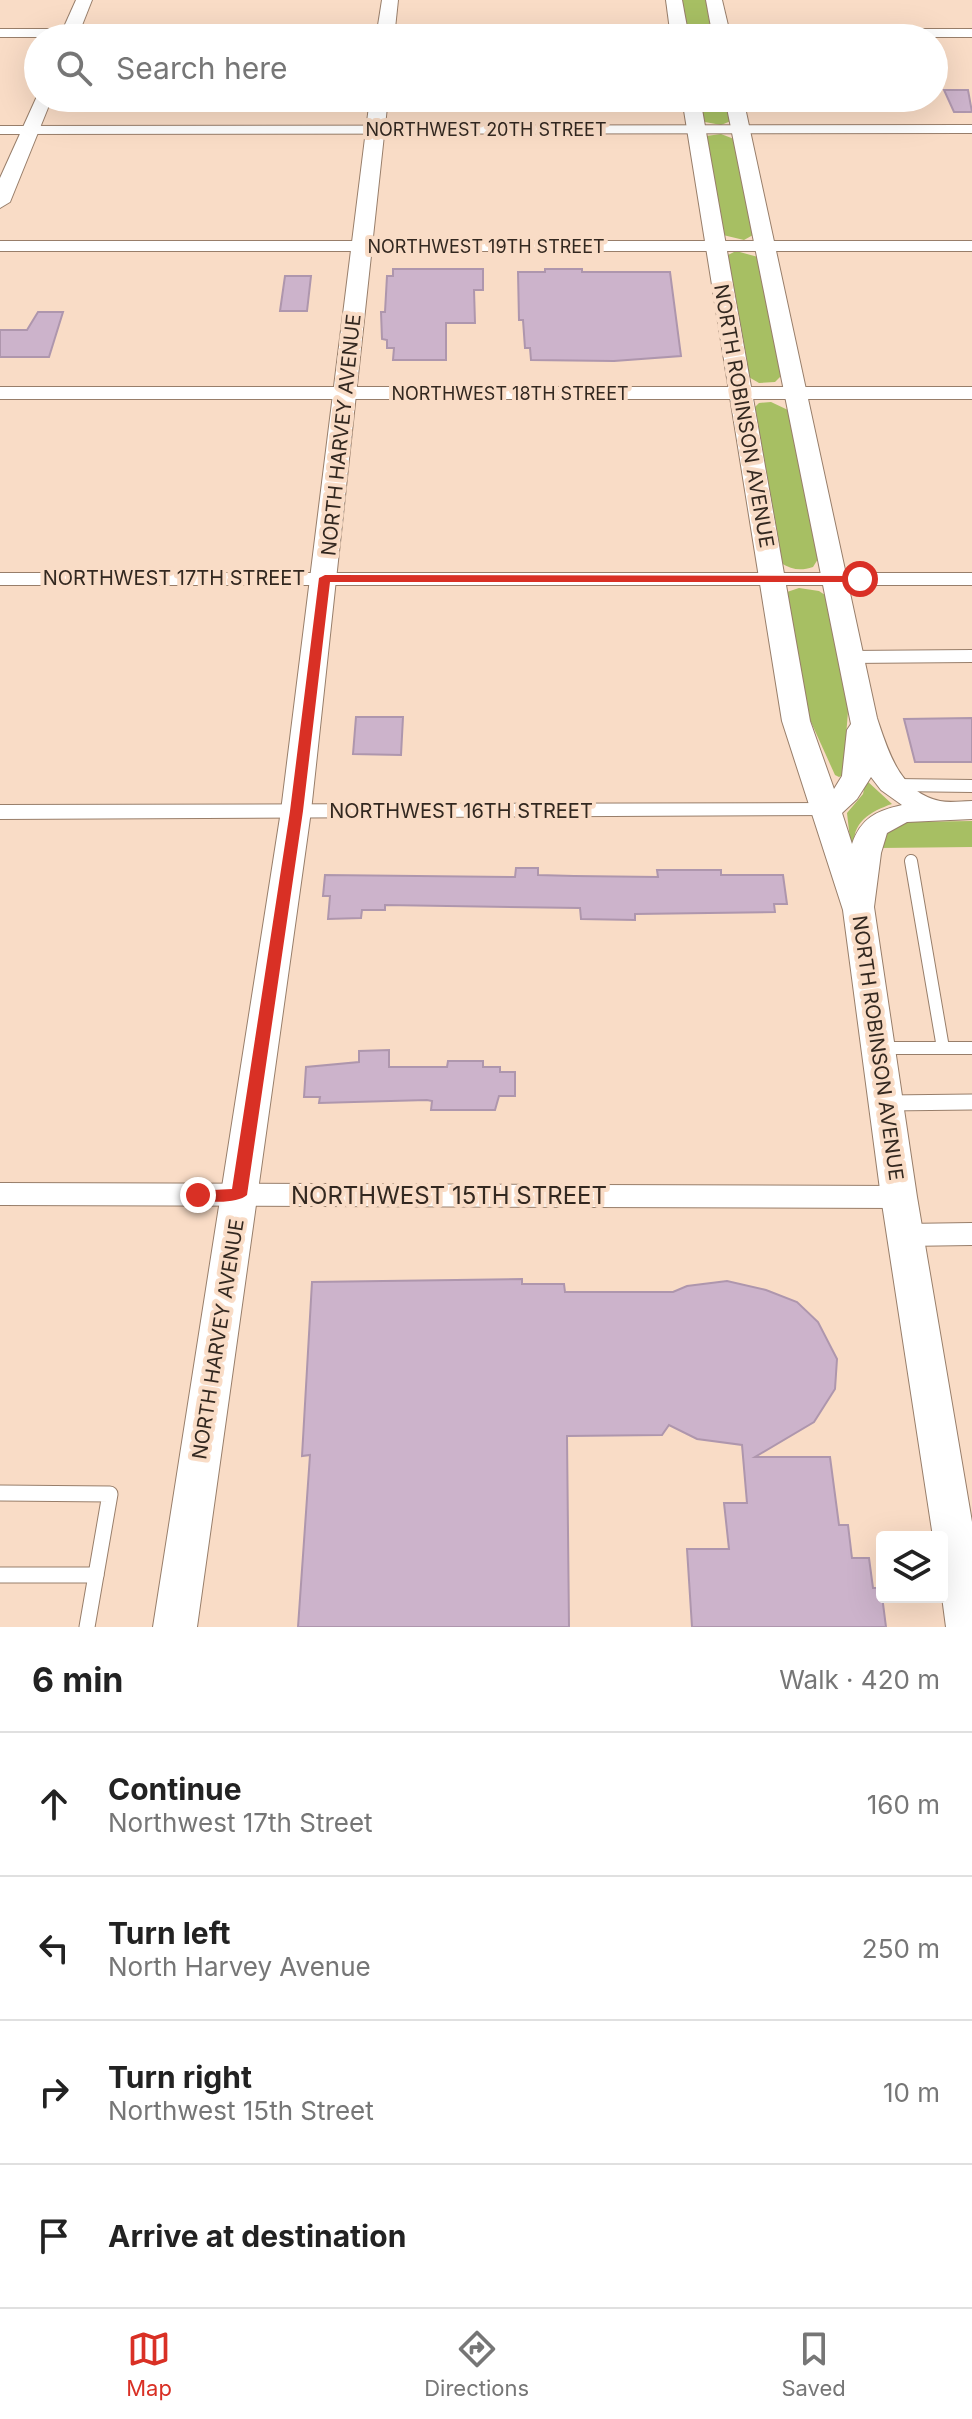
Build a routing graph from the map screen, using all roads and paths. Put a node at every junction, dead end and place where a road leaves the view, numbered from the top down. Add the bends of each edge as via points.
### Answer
1 (84, 0) edge
2 (390, 0) edge
3 (674, 0) edge
4 (714, 0) edge
5 (74, 24) edge
6 (387, 24) edge
7 (678, 24) edge
8 (719, 24) edge
9 (0, 33) edge
10 (948, 33) edge
11 (972, 33) edge
12 (24, 34) edge
13 (37, 112) edge
14 (377, 112) edge
15 (693, 112) edge
16 (737, 112) edge
17 (375, 129) junction
18 (696, 129) junction
19 (741, 129) junction
20 (972, 129) edge
21 (0, 130) edge
22 (30, 130) junction
23 (0, 202) edge
24 (0, 246) edge
25 (362, 246) junction
26 (715, 246) junction
27 (765, 246) junction
28 (972, 246) edge
29 (795, 392) junction
30 (0, 393) edge
31 (345, 393) junction
32 (740, 393) junction
33 (972, 393) edge
34 (325, 578) junction
35 (0, 579) edge
36 (771, 579) junction
37 (834, 579) junction
38 (972, 579) edge
39 (972, 656) edge
40 (849, 657) junction
41 (863, 718) junction
42 (890, 785) junction
43 (972, 786) edge
44 (826, 810) junction
45 (933, 810) junction
46 (972, 810) edge
47 (296, 811) junction
48 (0, 812) edge
49 (911, 861) dead end
50 (859, 910) junction
51 (877, 1048) junction
52 (943, 1048) junction
53 (972, 1048) edge
54 (972, 1102) edge
55 (885, 1103) junction
56 (0, 1194) edge
57 (239, 1195) junction
58 (902, 1216) junction
59 (972, 1234) edge
60 (0, 1493) edge
61 (0, 1575) edge
62 (96, 1575) junction
63 (87, 1627) edge
64 (175, 1627) edge
65 (968, 1627) edge

1 - 5 street
2 - 6 street
3 - 7 street
4 - 8 street
9 - 12 street
10 - 11 street
13 - 22 street
14 - 17 street, NORTH HARVEY AVENUE
15 - 18 street, NORTH ROBINSON AVENUE
16 - 19 street
17 - 18 street, NORTHWEST 20TH STREET
17 - 22 street, NORTHWEST 20TH STREET
17 - 25 street, NORTH HARVEY AVENUE
18 - 19 street, NORTHWEST 20TH STREET
18 - 26 street, NORTH ROBINSON AVENUE
19 - 20 street, NORTHWEST 20TH STREET
19 - 27 street
21 - 22 street, NORTHWEST 20TH STREET
22 - 23 street
24 - 25 street, NORTHWEST 19TH STREET
25 - 26 street, NORTHWEST 19TH STREET
25 - 31 street, NORTH HARVEY AVENUE
26 - 27 street, NORTHWEST 19TH STREET
26 - 32 street, NORTH ROBINSON AVENUE
27 - 28 street, NORTHWEST 19TH STREET
27 - 29 street
29 - 32 street, NORTHWEST 18TH STREET
29 - 33 street, NORTHWEST 18TH STREET
29 - 37 street
30 - 31 street, NORTHWEST 18TH STREET
31 - 32 street, NORTHWEST 18TH STREET
31 - 34 street, NORTH HARVEY AVENUE
32 - 36 street, NORTH ROBINSON AVENUE
34 - 35 street, NORTHWEST 17TH STREET
34 - 36 street, NORTHWEST 17TH STREET
34 - 47 street, NORTH HARVEY AVENUE
36 - 37 street, NORTHWEST 17TH STREET
36 - 44 street, NORTH ROBINSON AVENUE via 796,721
37 - 38 street, NORTHWEST 17TH STREET
37 - 40 street
39 - 40 lane
40 - 41 street
41 - 42 street
41 - 44 street via 854,786
42 - 43 lane
42 - 45 street
44 - 47 street, NORTHWEST 16TH STREET
44 - 50 street, NORTH ROBINSON AVENUE
45 - 46 street
45 - 50 street via 892,817 875,827
47 - 48 street, NORTHWEST 16TH STREET
47 - 57 street, NORTH HARVEY AVENUE
49 - 52 lane
50 - 51 street, NORTH ROBINSON AVENUE
51 - 52 lane
51 - 55 street, NORTH ROBINSON AVENUE
52 - 53 lane
54 - 55 lane
55 - 58 street, NORTH ROBINSON AVENUE
56 - 57 street, NORTHWEST 15TH STREET
57 - 58 street, NORTHWEST 15TH STREET
57 - 64 street, NORTH HARVEY AVENUE
58 - 59 street, NORTHWEST 15TH STREET
58 - 65 street, NORTH ROBINSON AVENUE
60 - 62 lane via 110,1494
61 - 62 lane
62 - 63 lane

